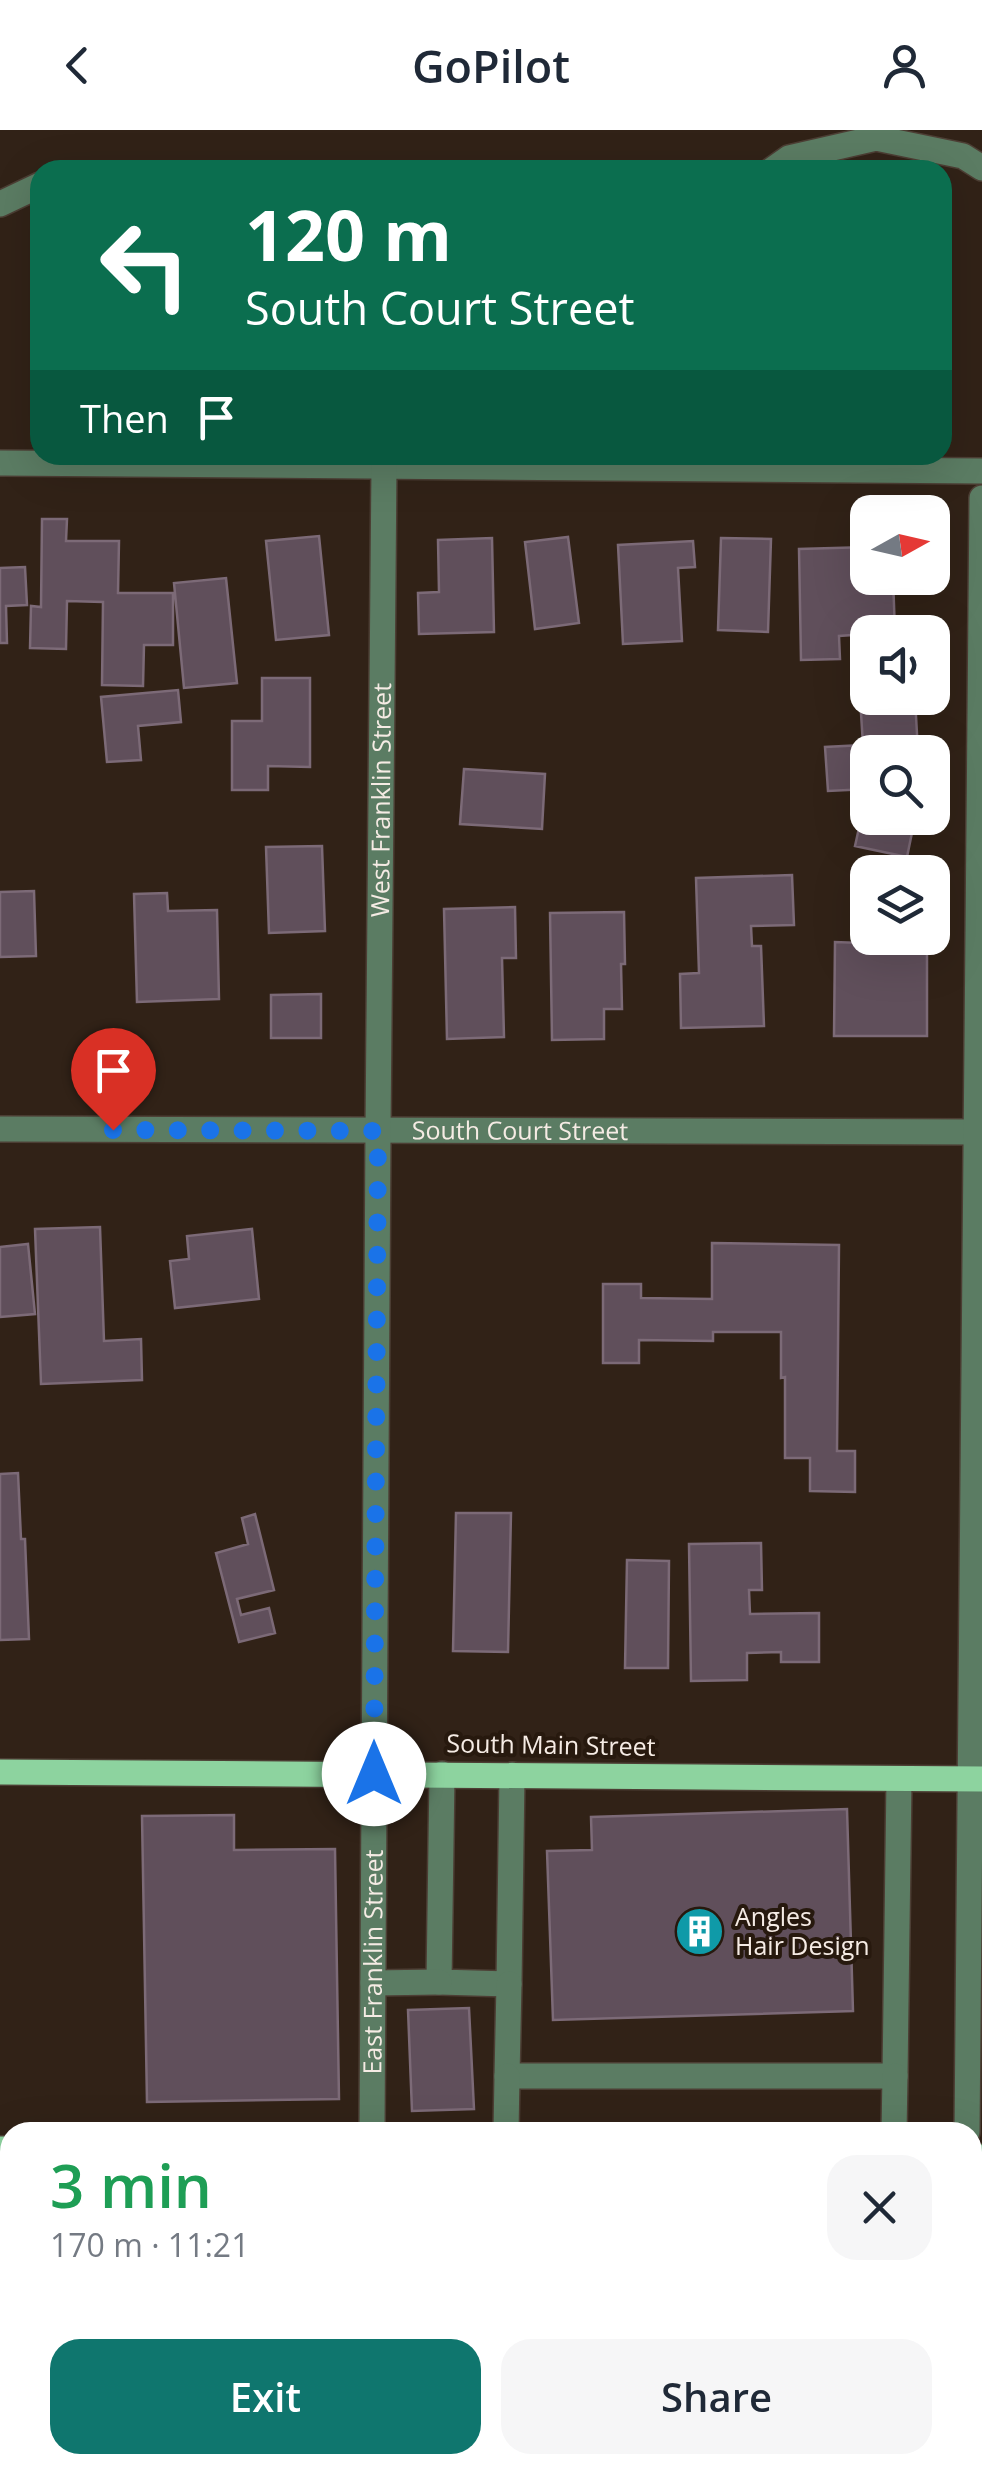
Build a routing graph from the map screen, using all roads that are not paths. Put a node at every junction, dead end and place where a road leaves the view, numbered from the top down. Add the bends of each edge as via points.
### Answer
1 (786, 160) edge
2 (982, 168) edge
3 (30, 190) edge
4 (0, 204) edge
5 (0, 463) edge
6 (30, 463) edge
7 (374, 465) edge
8 (751, 465) edge
9 (982, 471) edge
10 (982, 498) edge
11 (0, 1130) edge
12 (378, 1131) junction
13 (979, 1132) edge
14 (0, 1772) edge
15 (374, 1774) junction
16 (442, 1774) junction
17 (512, 1775) junction
18 (898, 1779) junction
19 (976, 1779) edge
20 (373, 1982) junction
21 (439, 1982) junction
22 (509, 1984) junction
23 (508, 2076) junction
24 (895, 2076) junction
25 (372, 2122) edge
26 (506, 2122) edge
27 (894, 2122) edge
28 (967, 2122) edge

1 - 2 street via 876,138 963,156
3 - 4 street
5 - 6 street
7 - 12 street, West Franklin Street
8 - 9 street
10 - 13 street
11 - 12 street, South Court Street
12 - 13 street, South Court Street
12 - 15 street, East Franklin Street
13 - 19 street
14 - 15 main road, South Main Street
15 - 16 main road, South Main Street
15 - 20 street, East Franklin Street
16 - 17 main road, South Main Street
16 - 21 street
17 - 18 main road, South Main Street
17 - 22 street
18 - 19 main road, South Main Street
18 - 24 street
19 - 28 street
20 - 21 street
20 - 25 street, East Franklin Street
21 - 22 street
22 - 23 street
23 - 24 street
23 - 26 street
24 - 27 street

